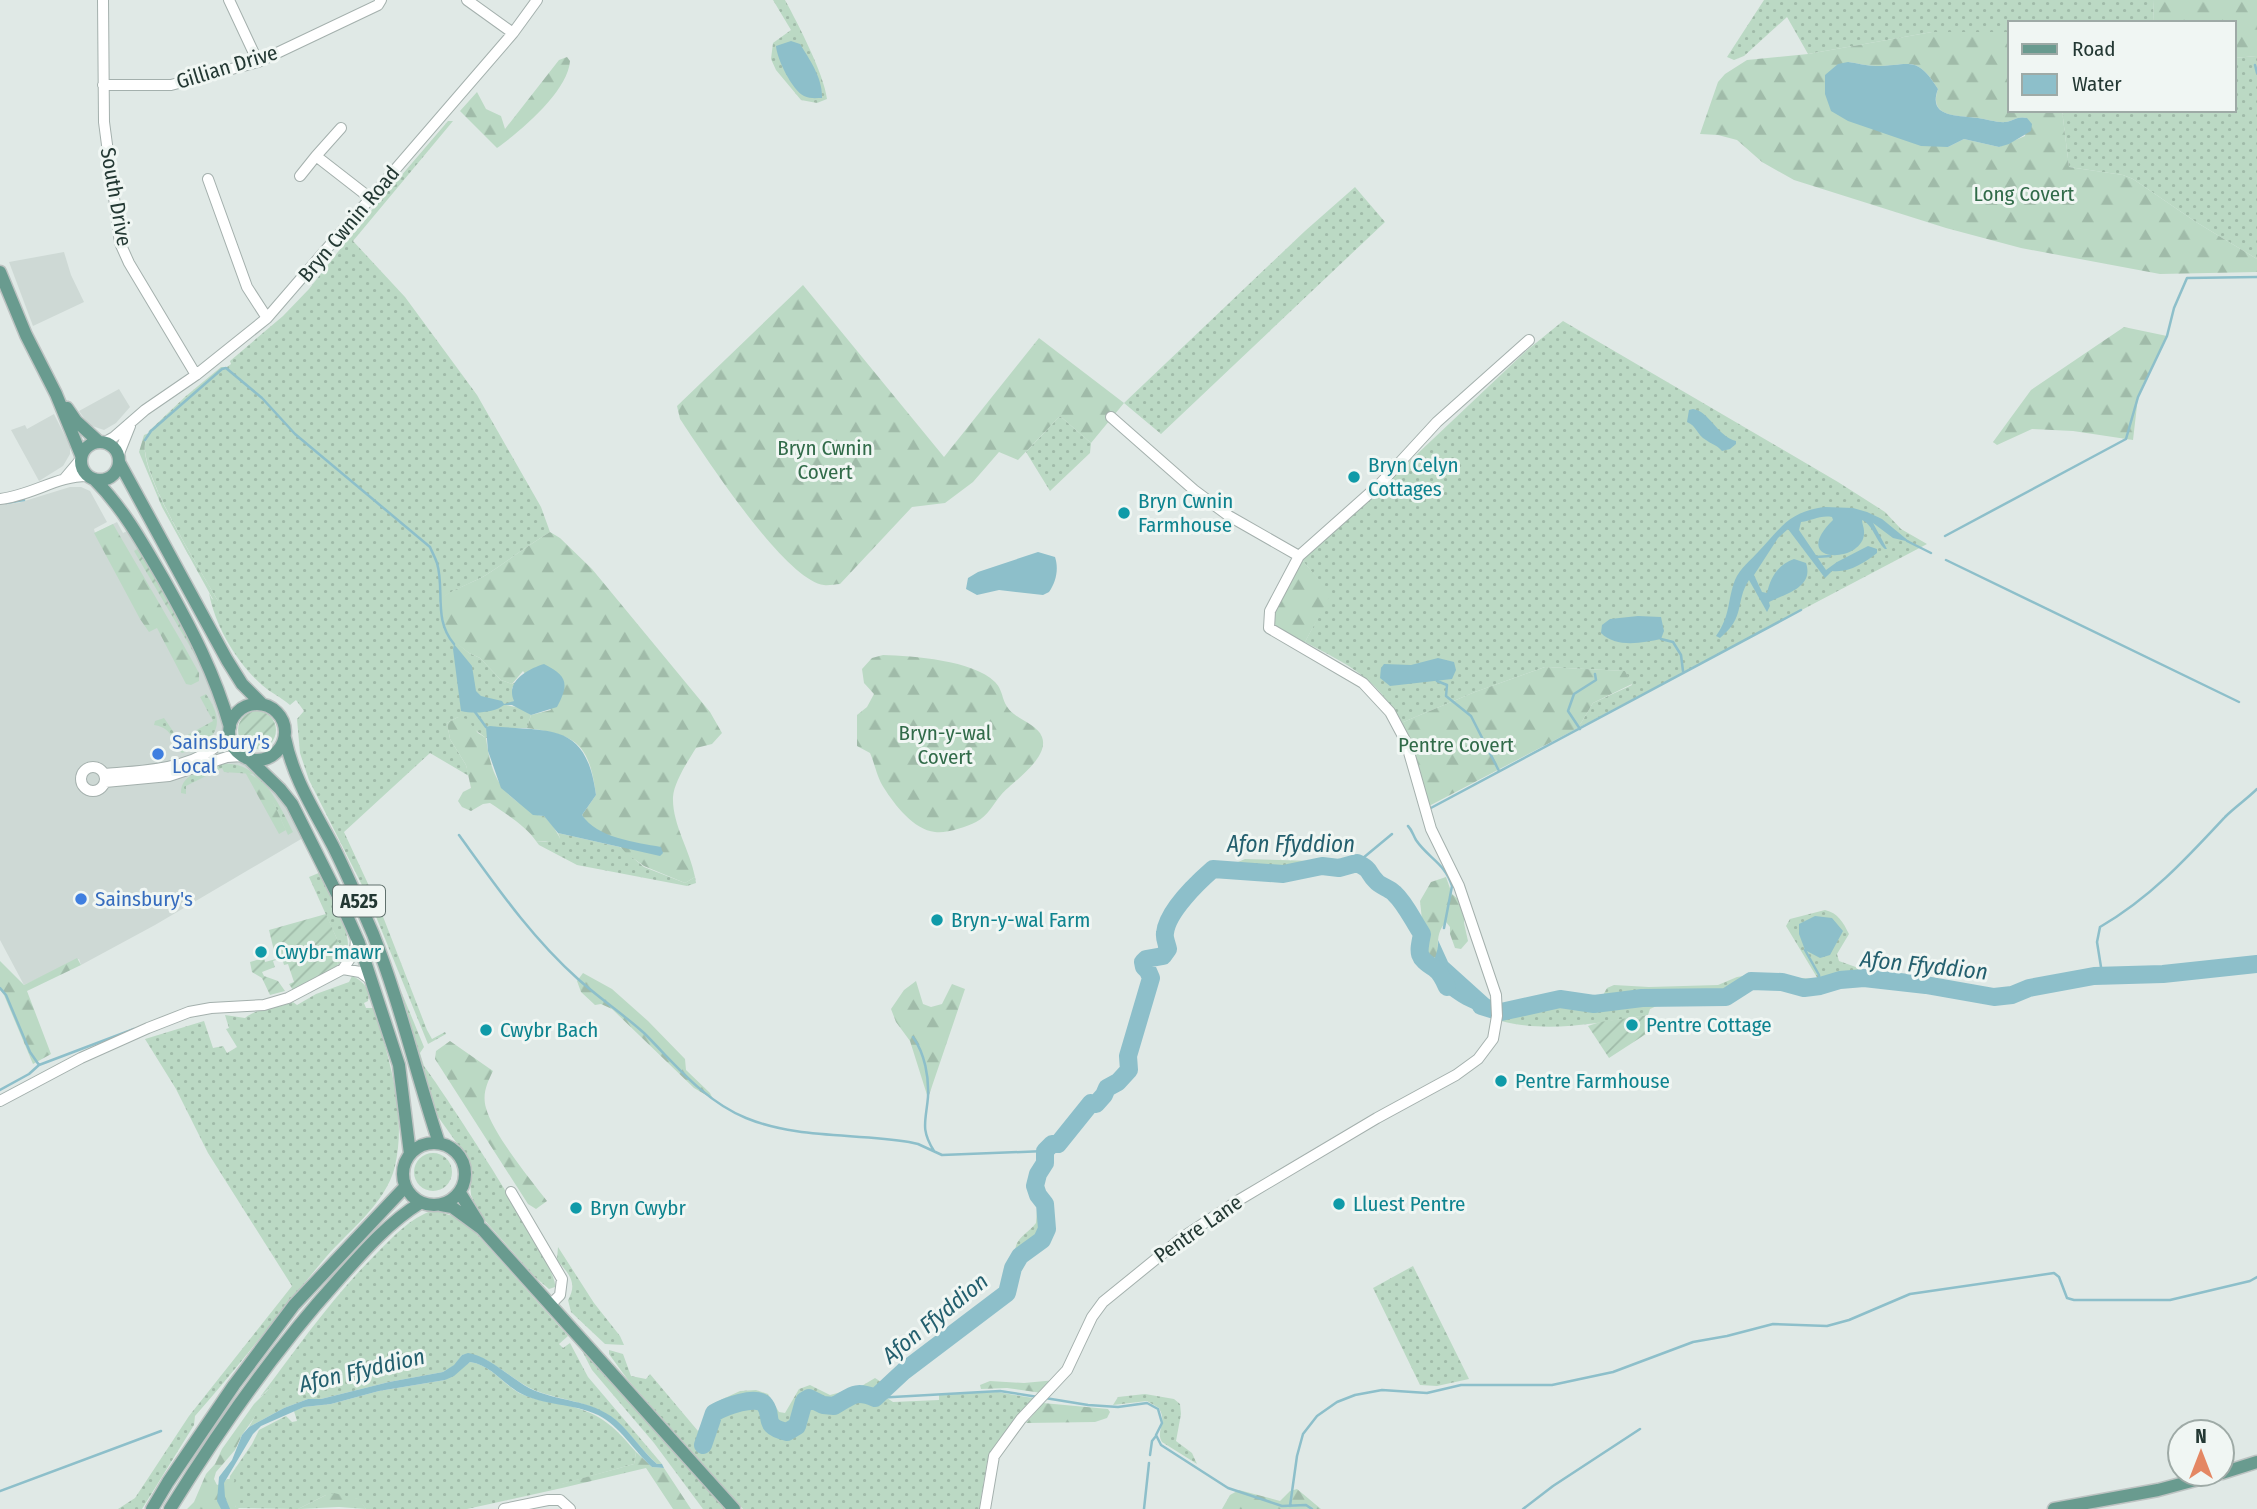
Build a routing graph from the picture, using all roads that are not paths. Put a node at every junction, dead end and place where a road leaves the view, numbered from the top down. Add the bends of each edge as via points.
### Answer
1 (103, 0) edge
2 (229, 0) edge
3 (381, 0) edge
4 (467, 0) edge
5 (537, 0) edge
6 (513, 33) junction
7 (258, 62) junction
8 (103, 85) junction
9 (341, 128) dead end
10 (316, 156) junction
11 (300, 176) dead end
12 (208, 179) dead end
13 (370, 198) junction
14 (0, 272) edge
15 (267, 318) junction
16 (1529, 340) dead end
17 (196, 375) junction
18 (56, 394) junction
19 (1111, 417) dead end
20 (134, 419) junction
21 (102, 442) junction
22 (81, 457) junction
23 (119, 459) junction
24 (92, 477) junction
25 (64, 478) junction
26 (0, 499) edge
27 (1299, 556) junction
28 (262, 704) junction
29 (229, 729) junction
30 (285, 738) junction
31 (245, 757) junction
32 (356, 937) junction
33 (343, 969) junction
34 (373, 981) junction
35 (0, 1101) edge
36 (439, 1143) junction
37 (410, 1154) junction
38 (405, 1187) junction
39 (460, 1192) junction
40 (511, 1192) dead end
41 (420, 1203) junction
42 (441, 1205) junction
43 (482, 1229) junction
44 (551, 1304) junction
45 (2257, 1462) edge
46 (2236, 1468) edge
47 (2166, 1488) edge
48 (152, 1509) edge
49 (170, 1509) edge
50 (504, 1509) edge
51 (570, 1509) edge
52 (734, 1509) edge
53 (985, 1509) edge
54 (2054, 1509) edge

1 - 8 street, South Drive
2 - 7 street
3 - 7 street, Gillian Drive
4 - 6 street
5 - 6 street, Bryn Cwnin Road
6 - 13 street, Bryn Cwnin Road
7 - 8 street, Gillian Drive via 171,85
8 - 17 street, South Drive via 120,243
9 - 10 street
10 - 11 street
10 - 13 street
12 - 15 street via 247,287
13 - 15 street, Bryn Cwnin Road
14 - 18 main road
15 - 17 street, Bryn Cwnin Road
16 - 27 street
17 - 20 street, Bryn Cwnin Road
18 - 21 main road via 76,421
18 - 22 main road
19 - 27 street via 1229,516
20 - 21 street, Bryn Cwnin Road
20 - 23 street
21 - 22 main road via 88,446
21 - 23 main road via 113,447
22 - 24 main road via 82,468
22 - 25 street
23 - 24 main road via 111,476
23 - 28 main road, A525 via 227,660
24 - 25 street
24 - 29 main road, A525 via 125,514 196,638 221,696
25 - 26 street
27 - 53 street, Pentre Lane via 1270,611 1269,628 1363,682 1391,712 1406,742 1431,829 1460,886 1493,985 1497,1016 1493,1039 1468,1067 1239,1200 1183,1237 1103,1302 1072,1363 994,1456
28 - 29 main road via 243,707
28 - 30 main road, A525 via 283,719
29 - 31 main road, A525 via 230,741
29 - 31 street via 216,747 202,755 105,778 169,776 226,757
30 - 31 main road via 274,755 261,760
30 - 36 main road, A525 via 295,775 377,945
31 - 32 main road, A525 via 292,804
32 - 33 street via 355,951
32 - 34 main road, A525
33 - 34 street via 360,972
33 - 35 street via 288,998 264,1005 200,1010 148,1028
34 - 37 main road, A525 via 399,1065
36 - 37 main road via 428,1143
36 - 39 main road via 455,1152 465,1167
37 - 38 main road via 403,1168
38 - 41 main road
38 - 48 main road via 294,1305 234,1385
39 - 42 main road
39 - 43 main road
40 - 44 street via 562,1279 560,1295
41 - 42 main road
41 - 49 main road via 369,1245 287,1340 225,1422
42 - 43 main road via 453,1207
43 - 44 main road
44 - 52 main road
45 - 46 main road
47 - 54 main road
50 - 51 street via 548,1500 560,1500

